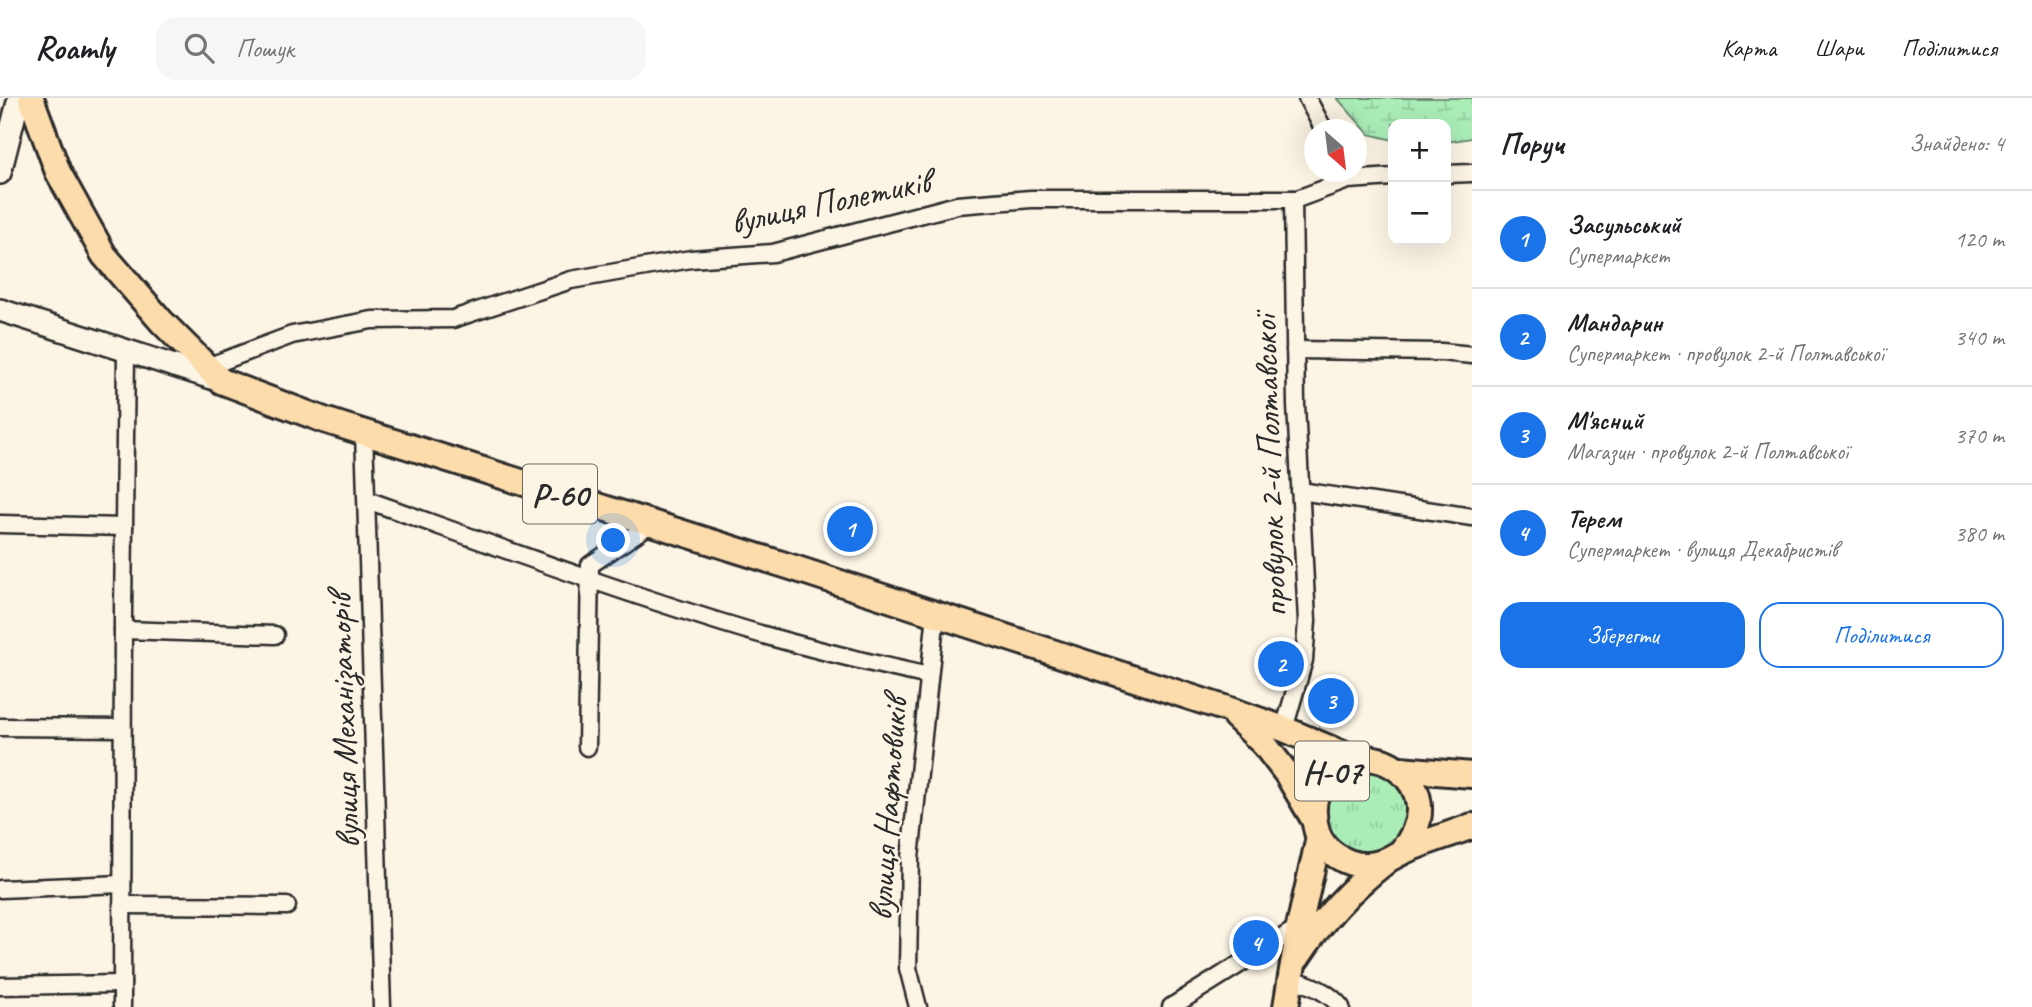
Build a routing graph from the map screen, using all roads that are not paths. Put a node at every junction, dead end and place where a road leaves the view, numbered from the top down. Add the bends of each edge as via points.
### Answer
1 (19, 98) edge
2 (31, 98) edge
3 (1307, 98) edge
4 (1318, 119) edge
5 (0, 173) edge
6 (1472, 173) edge
7 (1451, 174) edge
8 (1367, 176) edge
9 (1388, 177) edge
10 (1332, 182) edge
11 (1293, 199) junction
12 (0, 310) edge
13 (1295, 350) junction
14 (126, 351) junction
15 (1472, 355) edge
16 (214, 374) junction
17 (365, 432) junction
18 (1300, 491) junction
19 (367, 500) junction
20 (1472, 517) edge
21 (652, 523) junction
22 (0, 524) edge
23 (124, 527) junction
24 (590, 579) junction
25 (936, 614) junction
26 (123, 630) junction
27 (275, 635) dead end
28 (929, 677) junction
29 (1230, 710) junction
30 (0, 727) edge
31 (122, 728) junction
32 (1284, 729) junction
33 (587, 747) dead end
34 (1355, 759) junction
35 (1400, 769) junction
36 (1472, 775) edge
37 (1472, 826) edge
38 (1316, 828) junction
39 (1393, 857) junction
40 (122, 884) junction
41 (0, 889) edge
42 (122, 905) junction
43 (287, 906) dead end
44 (1299, 927) junction
45 (1292, 972) junction
46 (122, 984) junction
47 (0, 986) edge
48 (122, 1007) edge
49 (382, 1007) edge
50 (918, 1007) edge
51 (1171, 1007) edge
52 (1286, 1007) edge
53 (1340, 1007) edge

1 - 5 main road
2 - 16 main road, Р-60 via 58,172 104,255
3 - 4 street
6 - 7 street
8 - 9 street, вулиця Полетиків
10 - 11 street, вулиця Полетиків
11 - 13 street, провулок 2-й Полтавської
11 - 16 street, вулиця Полетиків via 1031,199 957,205 773,253 691,259 570,280 453,319 372,320 292,335
12 - 14 main road
13 - 15 street
13 - 18 street, провулок 2-й Полтавської
14 - 16 main road
14 - 23 street
16 - 17 main road, Р-60
17 - 19 street, вулиця Механізаторів
17 - 21 main road, Р-60
18 - 20 street
18 - 32 street, провулок 2-й Полтавської via 1307,621 1304,660
19 - 24 street
19 - 49 street, вулиця Механізаторів
21 - 24 street via 590,565
21 - 25 main road, Р-60
22 - 23 street
23 - 26 street
24 - 28 street via 724,623
24 - 33 street
25 - 28 street, вулиця Нафтовиків
25 - 29 main road, Р-60
26 - 27 street
26 - 31 street
28 - 50 street, вулиця Нафтовиків via 910,858 908,968
29 - 32 main road, Р-60
29 - 38 main road, Р-60 via 1287,774
30 - 31 street
31 - 40 street
32 - 34 main road, Р-60
34 - 35 main road, Н-07 via 1378,759
34 - 38 main road, Н-07 via 1337,766 1323,780 1314,798
35 - 36 main road, Н-07
35 - 39 main road, Н-07 via 1412,783 1420,820 1414,838
37 - 39 main road, Н-07
38 - 39 main road, Н-07 via 1331,852 1347,862 1366,865
38 - 44 main road, Н-07
39 - 45 main road, Н-07 via 1336,906
40 - 41 street
40 - 42 street
42 - 43 street
42 - 46 street
44 - 45 main road, Н-07
44 - 51 street
45 - 52 main road, Н-07
45 - 53 street
46 - 47 street
46 - 48 street

